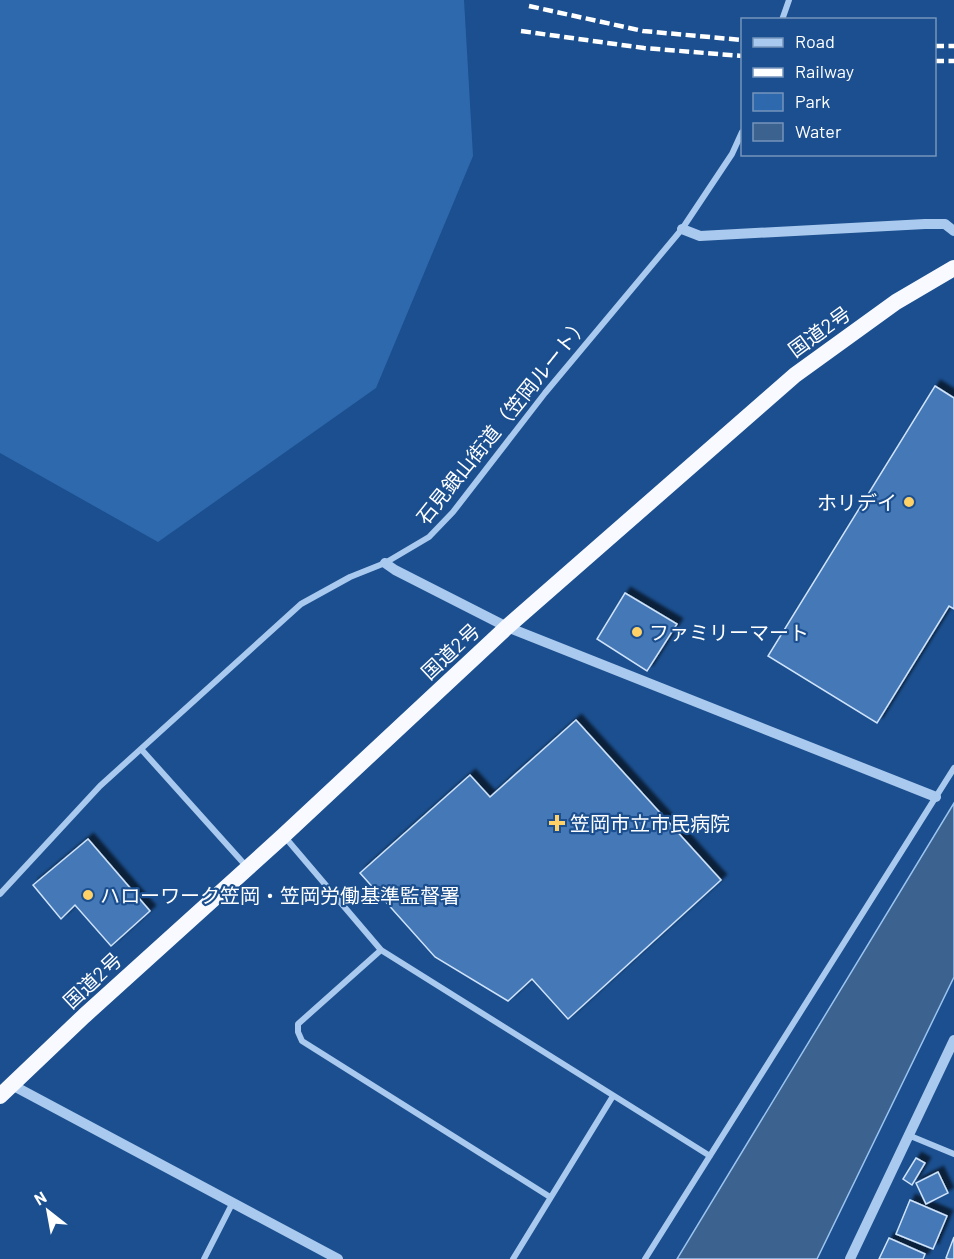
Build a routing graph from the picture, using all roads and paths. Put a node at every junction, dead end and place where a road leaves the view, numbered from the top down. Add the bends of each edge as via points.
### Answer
1 (789, 0) edge
2 (783, 18) edge
3 (741, 134) edge
4 (682, 229) junction
5 (954, 231) edge
6 (954, 268) edge
7 (386, 563) junction
8 (507, 627) junction
9 (141, 749) junction
10 (954, 768) edge
11 (936, 797) junction
12 (283, 836) junction
13 (248, 867) junction
14 (0, 894) edge
15 (381, 950) junction
16 (954, 1040) edge
17 (6, 1088) edge
18 (613, 1096) junction
19 (908, 1135) junction
20 (954, 1154) edge
21 (710, 1156) junction
22 (550, 1197) junction
23 (232, 1204) junction
24 (204, 1259) edge
25 (338, 1259) edge
26 (513, 1259) edge
27 (645, 1259) edge
28 (849, 1259) edge

1 - 2 street
3 - 4 street, 石見銀山街道（笠岡ルート）
4 - 5 street via 700,236 945,224
4 - 7 street, 石見銀山街道（笠岡ルート） via 545,393 453,512 429,537
6 - 8 highway, 国道2号 via 896,302 795,375
7 - 8 street
7 - 9 street, 石見銀山街道（笠岡ルート） via 350,577 301,604
8 - 11 street
8 - 12 highway, 国道2号
9 - 13 street
9 - 14 street, 石見銀山街道（笠岡ルート） via 100,786
10 - 11 street
11 - 21 street
12 - 13 highway, 国道2号
12 - 15 street
13 - 17 highway, 国道2号
15 - 18 street
15 - 22 street via 298,1024 302,1041
16 - 19 street
17 - 23 street
18 - 21 street
18 - 22 street
19 - 20 street
19 - 28 street
21 - 27 street
22 - 26 street
23 - 24 street
23 - 25 street

